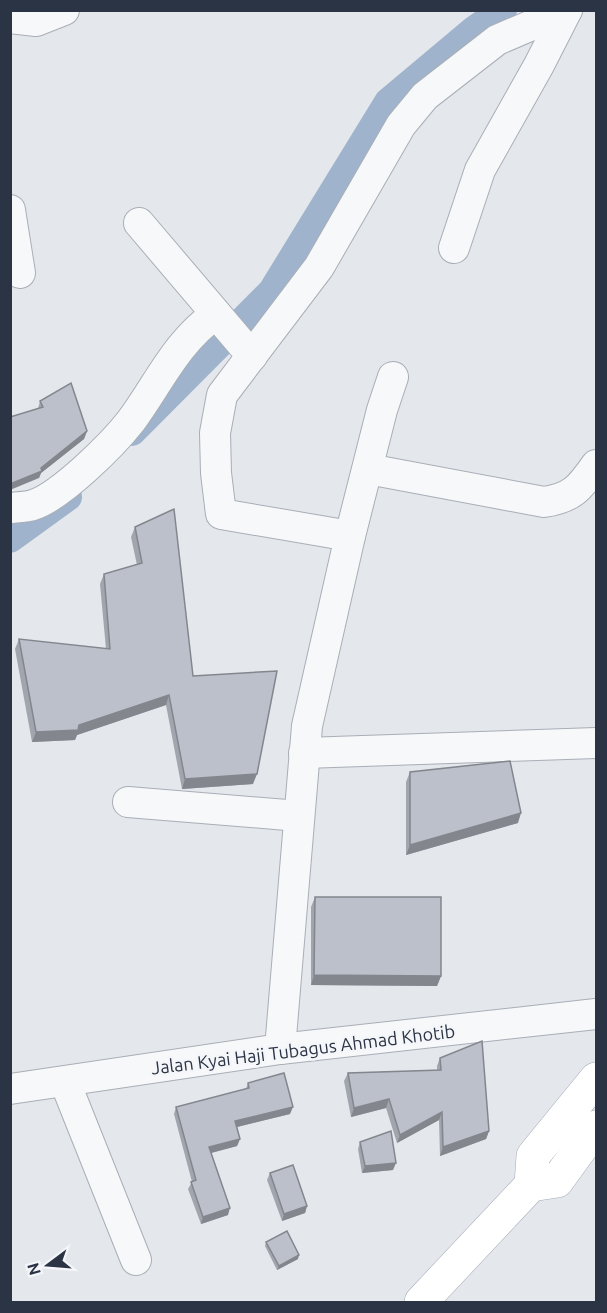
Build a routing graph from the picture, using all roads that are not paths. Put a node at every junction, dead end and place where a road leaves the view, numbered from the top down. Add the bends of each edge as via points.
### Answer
1 (64, 10) edge
2 (10, 18) edge
3 (10, 210) edge
4 (139, 223) dead end
5 (454, 248) dead end
6 (20, 273) dead end
7 (220, 319) junction
8 (250, 354) junction
9 (393, 377) dead end
10 (597, 465) edge
11 (368, 468) junction
12 (10, 508) edge
13 (350, 536) junction
14 (597, 743) edge
15 (304, 753) junction
16 (128, 802) dead end
17 (300, 816) junction
18 (597, 1014) edge
19 (280, 1049) junction
20 (597, 1079) edge
21 (65, 1082) junction
22 (10, 1089) edge
23 (597, 1127) edge
24 (531, 1185) junction
25 (136, 1260) dead end
26 (421, 1302) edge

1 - 2 street via 36,21
3 - 6 street
4 - 7 street
5 - 8 street via 480,170 567,10 497,40 425,96 401,125 319,267
7 - 8 street
7 - 12 street via 196,328 164,367 130,422 75,478 34,505
8 - 13 street via 222,395 215,433 221,514
9 - 11 street
10 - 11 street via 581,486 562,500 544,502
11 - 13 street
13 - 15 street
14 - 15 street
15 - 17 street
16 - 17 street
17 - 19 street
18 - 19 street, Jalan Kyai Haji Tubagus Ahmad Khotib
19 - 21 street, Jalan Kyai Haji Tubagus Ahmad Khotib
20 - 24 main road via 533,1156
21 - 22 street, Jalan Kyai Haji Tubagus Ahmad Khotib
21 - 25 street
23 - 24 main road via 556,1181
24 - 26 main road

